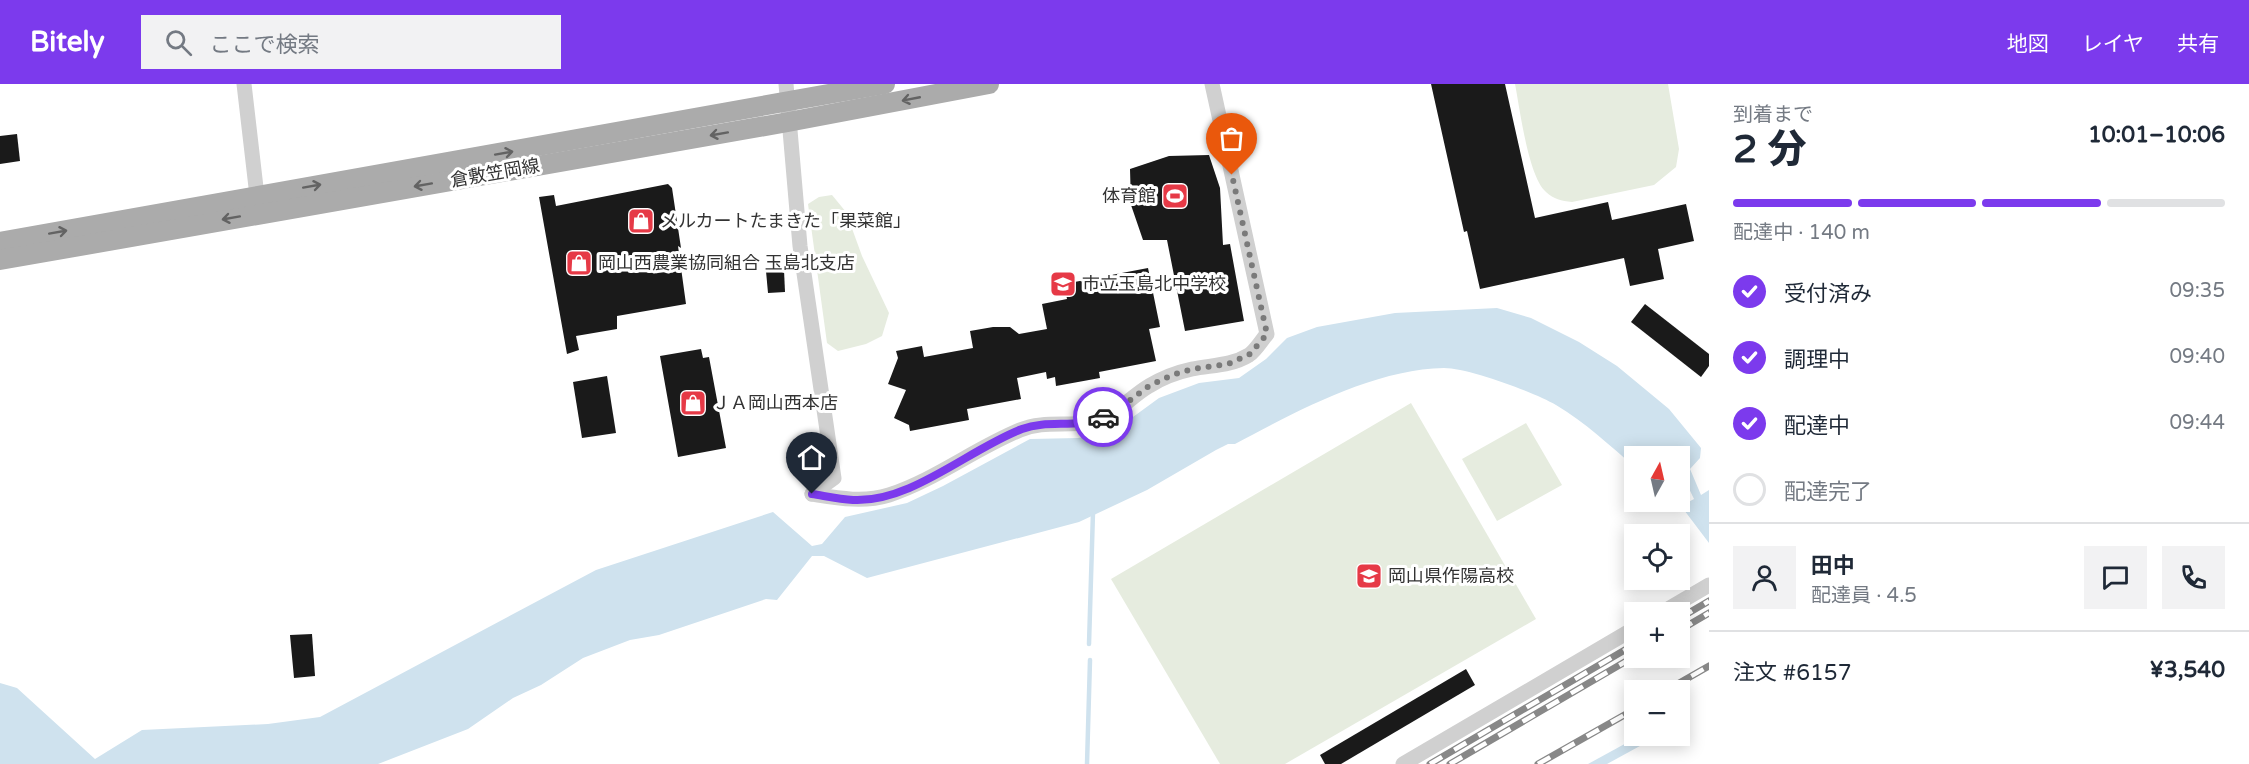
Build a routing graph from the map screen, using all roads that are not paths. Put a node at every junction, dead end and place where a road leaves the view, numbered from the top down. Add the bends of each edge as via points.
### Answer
1 (244, 84) edge
2 (885, 84) edge
3 (989, 84) edge
4 (1212, 84) edge
5 (787, 93) edge
6 (788, 122) junction
7 (257, 196) junction
8 (0, 242) edge
9 (0, 260) edge
10 (1709, 585) edge
11 (1679, 602) edge
12 (1624, 634) edge
13 (1403, 764) edge

1 - 7 street
2 - 5 main road, 倉敷笠岡線
3 -> 6 main road, 倉敷笠岡線
4 - 6 street via 1267,334 1250,354 1228,364 1172,375 1093,422 1043,423 1023,429 933,477 887,496 854,500 812,494 834,478 800,246
5 - 6 street
7 -> 5 main road, 倉敷笠岡線
6 -> 9 main road, 倉敷笠岡線
8 -> 7 main road, 倉敷笠岡線
10 - 11 street
12 - 13 street

